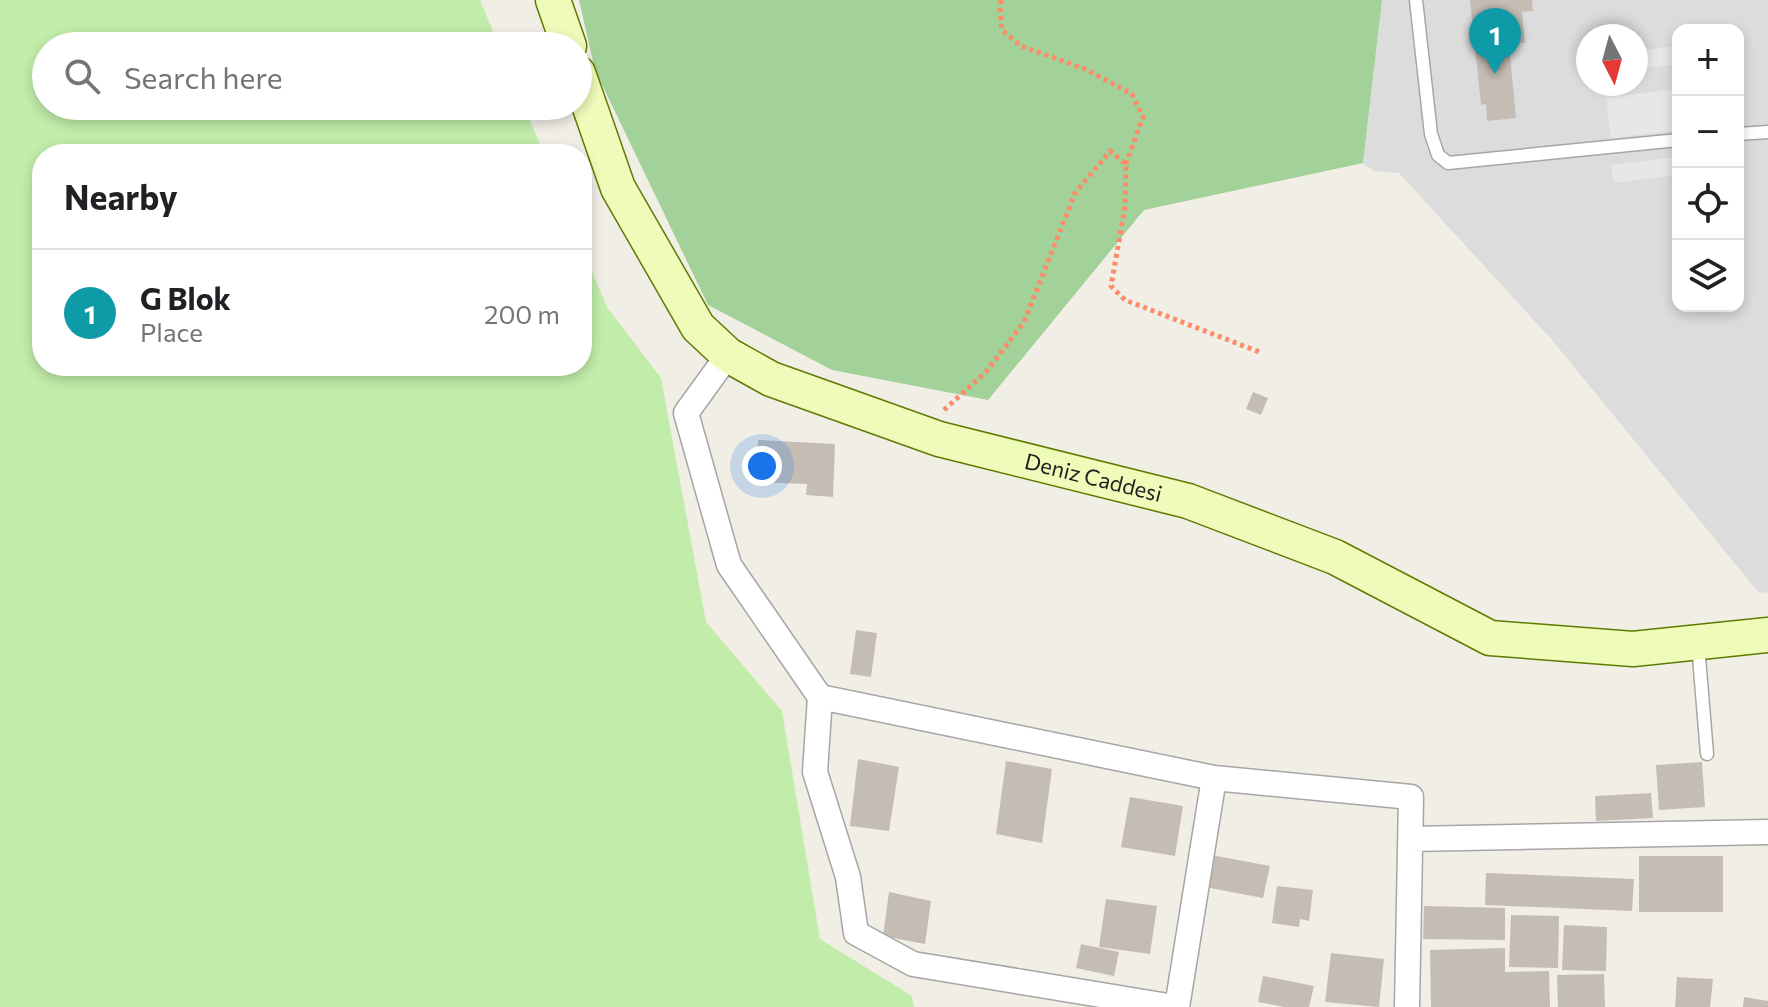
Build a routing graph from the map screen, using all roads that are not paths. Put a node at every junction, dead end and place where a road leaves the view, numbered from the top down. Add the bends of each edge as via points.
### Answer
1 (553, 0) edge
2 (1416, 0) edge
3 (564, 32) edge
4 (592, 113) edge
5 (1768, 132) edge
6 (1744, 134) edge
7 (1672, 141) edge
8 (728, 355) junction
9 (1768, 635) edge
10 (1698, 642) junction
11 (820, 697) junction
12 (1707, 754) dead end
13 (1214, 778) junction
14 (1768, 832) edge
15 (1411, 839) junction
16 (1176, 1007) edge
17 (1407, 1007) edge

1 - 3 main road
2 - 7 lane via 1431,134 1438,155 1448,163
4 - 8 main road, Deniz Caddesi via 618,188 698,327
5 - 6 lane
8 - 10 main road, Deniz Caddesi via 771,379 939,439 1188,501 1335,557 1490,638 1633,649
8 - 11 street via 686,413 729,565
9 - 10 main road, Deniz Caddesi
10 - 12 lane
11 - 13 street
11 - 16 street via 815,772 848,877 856,933 913,964
13 - 15 street via 1411,797
13 - 16 street
14 - 15 street
15 - 17 street

